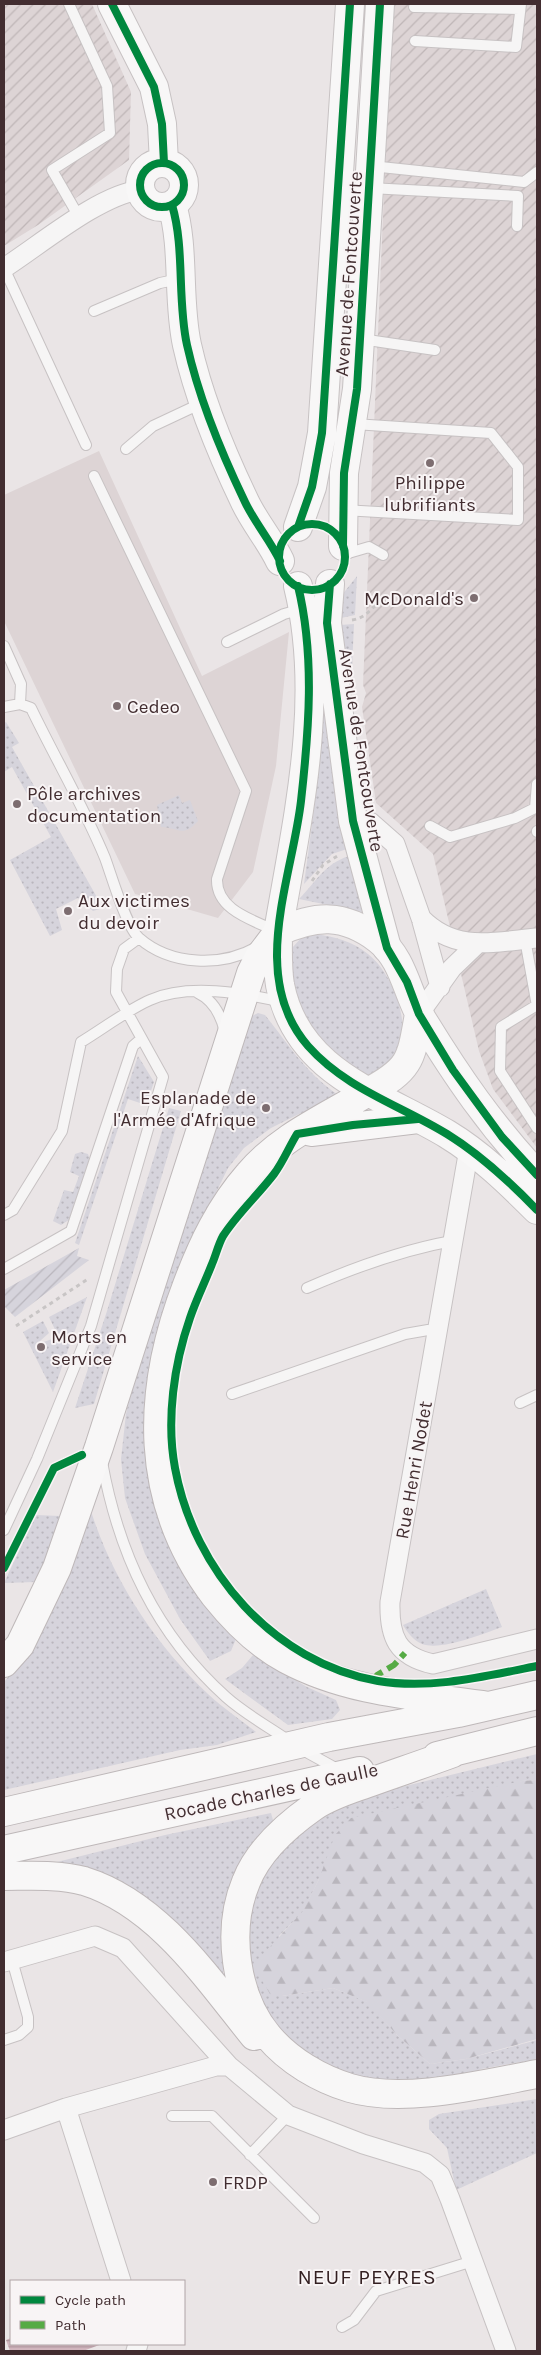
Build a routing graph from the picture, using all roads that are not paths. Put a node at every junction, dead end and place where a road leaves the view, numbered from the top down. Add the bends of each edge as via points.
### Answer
1 (69, 4) edge
2 (112, 4) edge
3 (350, 4) edge
4 (380, 4) edge
5 (521, 6) edge
6 (414, 7) dead end
7 (415, 41) dead end
8 (164, 163) junction
9 (537, 172) edge
10 (370, 176) junction
11 (140, 190) junction
12 (172, 205) junction
13 (80, 217) junction
14 (517, 226) dead end
15 (4, 268) edge
16 (179, 279) junction
17 (94, 311) dead end
18 (360, 339) junction
19 (435, 350) dead end
20 (204, 402) junction
21 (353, 424) junction
22 (86, 445) dead end
23 (126, 449) dead end
24 (94, 476) dead end
25 (342, 510) junction
26 (251, 512) junction
27 (295, 528) junction
28 (344, 550) junction
29 (383, 555) dead end
30 (280, 561) junction
31 (330, 584) junction
32 (301, 598) junction
33 (227, 642) dead end
34 (4, 646) edge
35 (20, 704) junction
36 (4, 707) edge
37 (537, 784) edge
38 (353, 821) junction
39 (430, 826) dead end
40 (421, 918) junction
41 (278, 932) junction
42 (138, 938) junction
43 (531, 938) edge
44 (477, 944) junction
45 (387, 948) junction
46 (535, 979) edge
47 (440, 987) junction
48 (197, 992) junction
49 (245, 994) junction
50 (284, 1002) junction
51 (537, 1006) edge
52 (127, 1014) junction
53 (419, 1014) junction
54 (141, 1039) junction
55 (225, 1055) junction
56 (368, 1092) junction
57 (418, 1119) junction
58 (537, 1128) edge
59 (297, 1134) junction
60 (469, 1149) junction
61 (537, 1175) edge
62 (537, 1210) edge
63 (4, 1214) edge
64 (452, 1241) junction
65 (4, 1270) edge
66 (307, 1288) dead end
67 (438, 1333) junction
68 (232, 1394) dead end
69 (537, 1394) edge
70 (520, 1403) dead end
71 (87, 1452) junction
72 (4, 1530) edge
73 (537, 1639) edge
74 (4, 1663) edge
75 (537, 1695) edge
76 (489, 1706) junction
77 (537, 1731) edge
78 (295, 1745) junction
79 (453, 1753) junction
80 (346, 1774) junction
81 (4, 1812) edge
82 (4, 1850) edge
83 (4, 1876) edge
84 (8, 1961) edge
85 (4, 2040) edge
86 (229, 2066) junction
87 (537, 2074) edge
88 (537, 2086) edge
89 (66, 2108) junction
90 (288, 2115) junction
91 (172, 2116) dead end
92 (4, 2130) edge
93 (250, 2155) junction
94 (314, 2218) dead end
95 (473, 2261) junction
96 (121, 2280) edge
97 (342, 2328) dead end
98 (506, 2351) edge

1 - 13 lane via 108,86 110,133 52,170
2 - 8 main road via 154,87 162,124
3 - 27 main road, Avenue de Fontcouverte via 322,434 308,503
4 - 10 main road, Avenue de Fontcouverte
5 - 6 lane
5 - 7 lane via 516,47
8 - 11 main road via 145,171
8 - 12 main road via 176,169 183,181 182,195
9 - 10 lane via 524,182
10 - 14 lane via 518,196
10 - 18 main road, Avenue de Fontcouverte
11 - 12 main road via 153,206
11 - 13 street via 117,196
12 - 16 main road via 178,231
13 - 15 street
15 - 22 lane
16 - 17 lane via 160,283
16 - 20 main road via 186,342
18 - 19 lane
18 - 21 main road, Avenue de Fontcouverte
20 - 23 lane via 153,426
20 - 26 main road
21 - 25 main road, Avenue de Fontcouverte via 344,473
21 - 25 lane via 491,434 518,467 518,520
24 - 41 lane via 246,791 220,870 217,889 228,907
25 - 28 main road, Avenue de Fontcouverte
26 - 27 main road
26 - 30 main road
27 - 28 main road via 319,524 330,528
27 - 30 main road via 282,544
28 - 29 lane via 369,547
28 - 31 main road via 342,571
30 - 32 main road via 283,572
31 - 32 main road via 309,590
31 - 38 main road, Avenue de Fontcouverte via 327,623
32 - 33 lane via 284,614
32 - 41 main road, Avenue de Fontcouverte via 309,680 307,731 301,803
34 - 35 lane via 21,684
35 - 36 lane
35 - 42 lane via 31,708 104,857
37 - 39 lane via 535,808 515,818 450,837
38 - 40 street via 370,822 395,844
38 - 45 main road, Avenue de Fontcouverte
40 - 44 street via 433,931
40 - 47 street
41 - 42 lane via 239,956 214,960 187,960 171,956
41 - 45 main road via 314,919 335,920 366,933
41 - 49 main road via 258,957
41 - 50 main road via 278,966
42 - 52 lane via 124,949 117,969 116,992
43 - 44 street
43 - 46 lane
44 - 47 street via 452,968
45 - 53 main road via 407,982
46 - 51 lane
47 - 53 street
48 - 49 lane
48 - 52 lane via 150,1000
48 - 55 lane via 209,998 218,1013 225,1030
49 - 50 lane
49 - 55 main road
50 - 56 main road via 293,1024 307,1044 344,1078
51 - 58 lane via 500,1028 500,1071
52 - 54 lane
52 - 63 lane via 81,1042 62,1131 12,1210
53 - 56 main road via 411,1054 405,1066 396,1076
53 - 61 main road via 478,1107
54 - 65 lane via 133,1046 71,1231
54 - 72 lane via 162,1077 87,1335 38,1459
55 - 71 main road
56 - 57 main road
56 - 59 main road
57 - 59 main road
57 - 60 main road
59 - 76 main road via 268,1154 223,1208 198,1257 179,1308 166,1348 158,1399 159,1453 171,1513 193,1562 223,1605 262,1644 285,1659 355,1686
60 - 62 main road
60 - 64 street, Rue Henri Nodet
64 - 66 lane via 423,1246
64 - 67 street, Rue Henri Nodet
67 - 68 lane via 428,1330 405,1334
67 - 73 street, Rue Henri Nodet via 390,1602 389,1621 394,1639 405,1653 433,1664
69 - 70 lane
71 - 74 main road via 57,1568 20,1645
71 - 78 lane via 127,1556 145,1594 177,1646 227,1698
75 - 76 main road, Rocade Charles de Gaulle
76 - 78 main road, Rocade Charles de Gaulle
77 - 79 main road, Rocade Charles de Gaulle
78 - 80 lane
78 - 81 main road, Rocade Charles de Gaulle
79 - 80 main road, Rocade Charles de Gaulle
79 - 87 main road via 335,1795 314,1806 277,1836 246,1881 240,1900 236,1957 243,1987 268,2036 288,2056 309,2070 351,2088 382,2094 410,2093
80 - 82 main road, Rocade Charles de Gaulle
83 - 88 main road via 48,1876 83,1881 139,1909 164,1931 257,2040 315,2086 373,2104 398,2107
84 - 85 lane via 28,2017 28,2027 19,2035
84 - 86 street via 95,1936 123,1948
86 - 89 street via 216,2066
86 - 90 street
89 - 92 street
89 - 96 street
90 - 93 lane
90 - 95 street via 363,2144 425,2163 440,2175
91 - 93 lane via 212,2116
93 - 94 lane
95 - 97 lane via 376,2291 354,2320
95 - 98 street

